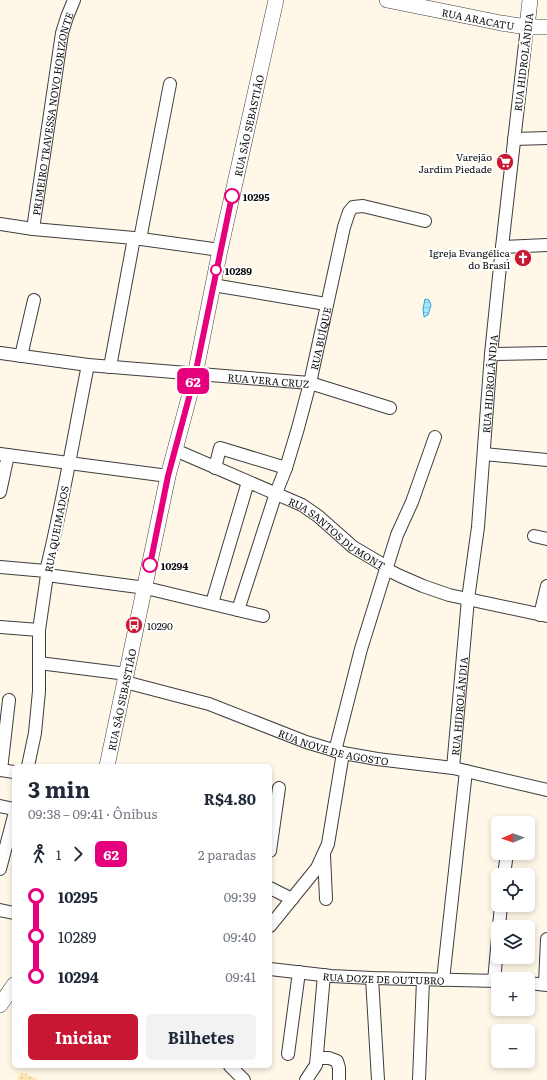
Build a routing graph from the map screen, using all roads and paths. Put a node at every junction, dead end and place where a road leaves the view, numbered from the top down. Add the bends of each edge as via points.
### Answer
1 (74, 0) edge
2 (276, 0) edge
3 (387, 0) edge
4 (530, 0) edge
5 (527, 27) junction
6 (547, 27) edge
7 (170, 84) dead end
8 (547, 138) edge
9 (514, 139) junction
10 (425, 221) dead end
11 (0, 224) edge
12 (33, 229) junction
13 (137, 238) junction
14 (547, 245) edge
15 (502, 247) junction
16 (220, 250) junction
17 (213, 285) junction
18 (34, 300) dead end
19 (326, 304) junction
20 (0, 353) edge
21 (547, 353) edge
22 (491, 354) junction
23 (21, 356) junction
24 (88, 365) junction
25 (110, 367) junction
26 (195, 375) junction
27 (310, 383) junction
28 (390, 408) dead end
29 (434, 437) dead end
30 (175, 450) junction
31 (484, 454) junction
32 (4, 455) edge
33 (547, 460) edge
34 (68, 464) junction
35 (215, 468) junction
36 (286, 468) junction
37 (168, 476) junction
38 (248, 482) junction
39 (0, 492) edge
40 (276, 493) junction
41 (534, 536) dead end
42 (547, 539) edge
43 (0, 567) edge
44 (386, 568) junction
45 (46, 573) junction
46 (547, 586) edge
47 (146, 588) junction
48 (468, 600) junction
49 (212, 603) junction
50 (238, 610) junction
51 (263, 616) dead end
52 (544, 616) edge
53 (0, 627) edge
54 (40, 630) junction
55 (39, 663) junction
56 (126, 678) junction
57 (9, 700) dead end
58 (339, 752) junction
59 (28, 764) edge
60 (107, 764) edge
61 (453, 768) junction
62 (1, 770) edge
63 (466, 771) junction
64 (12, 772) edge
65 (279, 788) dead end
66 (547, 790) edge
67 (0, 806) edge
68 (12, 809) edge
69 (12, 824) edge
70 (272, 837) edge
71 (324, 851) junction
72 (0, 869) edge
73 (272, 889) edge
74 (326, 899) dead end
75 (292, 900) junction
76 (0, 910) edge
77 (12, 913) edge
78 (272, 924) edge
79 (547, 939) edge
80 (272, 969) edge
81 (299, 972) junction
82 (324, 975) junction
83 (372, 978) junction
84 (423, 980) junction
85 (443, 980) junction
86 (491, 981) edge
87 (535, 983) edge
88 (546, 984) edge
89 (12, 988) edge
90 (0, 1005) edge
91 (288, 1054) dead end
92 (317, 1058) junction
93 (232, 1068) edge
94 (244, 1080) edge
95 (306, 1080) edge
96 (339, 1080) edge
97 (378, 1080) edge
98 (419, 1080) edge

1 - 12 street, PRIMEIRO TRAVESSA NOVO HORIZONTE via 62,33
2 - 16 street, RUA SÃO SEBASTIÃO
3 - 5 street, RUA ARACATU
4 - 5 street, RUA HIDROLÂNDIA
5 - 6 street, RUA ARACATU
5 - 9 street, RUA HIDROLÂNDIA
7 - 13 street
8 - 9 street
9 - 15 street, RUA HIDROLÂNDIA
10 - 19 street, RUA BUÍQUE via 363,206 353,207 344,227
11 - 12 street
12 - 13 street
13 - 16 street
13 - 25 street
14 - 15 street
15 - 22 street, RUA HIDROLÂNDIA
16 - 17 street, RUA SÃO SEBASTIÃO
17 - 19 street
17 - 26 street, RUA SÃO SEBASTIÃO
18 - 23 street
19 - 27 street, RUA BUÍQUE
20 - 23 street, RUA VERA CRUZ
21 - 22 street
22 - 31 street, RUA HIDROLÂNDIA
23 - 24 street, RUA VERA CRUZ
24 - 25 street, RUA VERA CRUZ
24 - 34 street, RUA QUEIMADOS
25 - 26 street, RUA VERA CRUZ
26 - 27 street, RUA VERA CRUZ
26 - 30 street, RUA SÃO SEBASTIÃO
27 - 28 street, RUA VERA CRUZ
27 - 36 street, RUA BUÍQUE
29 - 44 street
30 - 35 street, RUA SANTOS DUMONT
30 - 37 street, RUA SÃO SEBASTIÃO
31 - 33 street
31 - 48 street, RUA HIDROLÂNDIA
32 - 34 street
32 - 39 street
34 - 37 street
34 - 45 street, RUA QUEIMADOS
35 - 36 street via 220,448
35 - 38 street, RUA SANTOS DUMONT
36 - 40 street, RUA BUÍQUE
37 - 47 street, RUA SÃO SEBASTIÃO
38 - 40 street, RUA SANTOS DUMONT
38 - 49 street
40 - 44 street, RUA SANTOS DUMONT via 302,505 353,547
40 - 50 street, RUA BUÍQUE
41 - 42 street
43 - 45 street
44 - 48 street, RUA SANTOS DUMONT via 423,586
44 - 58 street via 361,649
45 - 47 street
45 - 54 street, RUA QUEIMADOS
46 - 52 street
47 - 49 street
47 - 56 street, RUA SÃO SEBASTIÃO
48 - 52 street, RUA SANTOS DUMONT
48 - 61 street, RUA HIDROLÂNDIA
49 - 50 street
50 - 51 street
53 - 54 street
54 - 55 street, RUA QUEIMADOS
55 - 56 street, RUA NOVE DE AGOSTO
55 - 59 street, RUA QUEIMADOS via 35,733
56 - 58 street, RUA NOVE DE AGOSTO via 209,704 306,742
56 - 60 street, RUA SÃO SEBASTIÃO
57 - 62 street
58 - 61 street, RUA NOVE DE AGOSTO via 377,760
58 - 71 street via 329,837
61 - 63 street, RUA NOVE DE AGOSTO
62 - 64 street
63 - 66 street, RUA NOVE DE AGOSTO
63 - 85 street
65 - 70 street
67 - 68 street
69 - 72 street
71 - 74 street
71 - 75 street via 317,868
73 - 75 street
75 - 78 street
76 - 77 street
79 - 88 street
80 - 81 street, RUA DOZE DE OUTUBRO
81 - 82 street, RUA DOZE DE OUTUBRO
81 - 91 street
82 - 83 street, RUA DOZE DE OUTUBRO
82 - 92 street
83 - 84 street, RUA DOZE DE OUTUBRO
83 - 97 street
84 - 85 street, RUA DOZE DE OUTUBRO
84 - 98 street
85 - 86 street, RUA DOZE DE OUTUBRO
87 - 88 street
89 - 90 street
92 - 95 street via 316,1065
92 - 96 street via 337,1061
93 - 94 street

